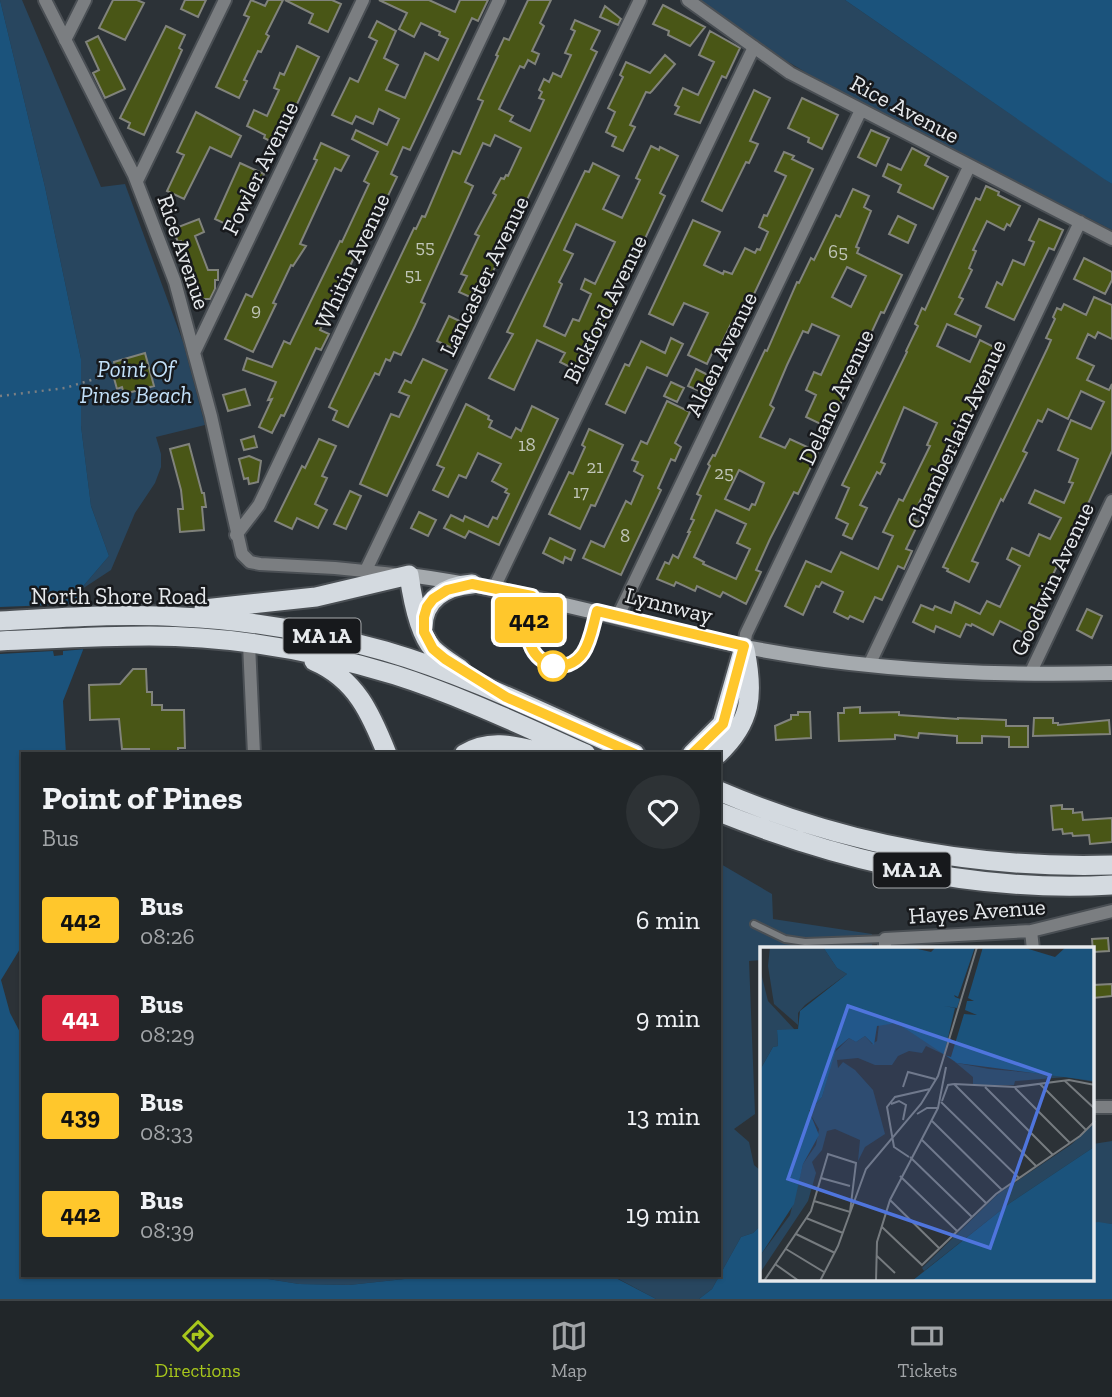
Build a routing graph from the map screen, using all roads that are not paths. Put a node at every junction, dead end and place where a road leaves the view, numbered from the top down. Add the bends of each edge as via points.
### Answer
1 (45, 0) edge
2 (85, 0) edge
3 (225, 0) edge
4 (363, 0) edge
5 (499, 0) edge
6 (640, 0) edge
7 (688, 0) edge
8 (65, 40) junction
9 (754, 47) junction
10 (861, 110) junction
11 (969, 167) junction
12 (137, 181) junction
13 (1080, 222) junction
14 (1112, 239) edge
15 (194, 354) junction
16 (1112, 501) edge
17 (236, 535) junction
18 (366, 570) junction
19 (409, 575) junction
20 (472, 584) junction
21 (494, 588) junction
22 (532, 596) junction
23 (597, 611) junction
24 (130, 616) junction
25 (618, 617) junction
26 (0, 621) edge
27 (90, 627) junction
28 (424, 632) junction
29 (0, 641) edge
30 (249, 643) junction
31 (744, 646) junction
32 (273, 647) junction
33 (870, 663) junction
34 (1112, 673) edge
35 (1030, 674) junction
36 (506, 697) junction
37 (254, 752) edge
38 (386, 752) edge
39 (468, 752) edge
40 (538, 752) edge
41 (581, 752) edge
42 (630, 752) edge
43 (694, 752) edge
44 (720, 752) edge
45 (721, 799) edge
46 (1112, 864) edge
47 (1112, 885) edge
48 (1112, 911) edge
49 (754, 924) dead end
50 (1031, 931) junction
51 (885, 944) edge
52 (1033, 947) edge
53 (1094, 1107) edge
54 (1112, 1107) edge

1 - 8 street, Rice Avenue
2 - 8 street
3 - 12 street
4 - 15 street, Fowler Avenue
5 - 17 street, Whitin Avenue via 259,505
6 - 18 street, Lancaster Avenue
7 - 9 street, Rice Avenue
8 - 12 street, Rice Avenue
9 - 10 street, Rice Avenue via 790,73
9 - 21 street, Bickford Avenue
10 - 11 street, Rice Avenue
10 - 25 street, Alden Avenue
11 - 13 street, Rice Avenue
11 - 31 street, Delano Avenue
12 - 15 street, Rice Avenue via 175,282
13 - 14 street, Rice Avenue
13 - 33 street, Chamberlain Avenue
15 - 17 street, Rice Avenue
16 - 35 street, Goodwin Avenue
17 - 18 street, Lynnway via 242,554 254,563
18 - 19 street, Lynnway
19 - 20 main road, Lynnway
19 - 24 highway via 302,599
19 - 28 highway
20 - 21 main road, Lynnway
20 - 28 highway via 433,599 425,612
21 - 22 main road, Lynnway
22 - 23 main road, Lynnway
22 - 23 lane via 529,641 548,665 561,666 578,658
23 - 25 main road, Lynnway
24 - 27 highway, North Shore Road / MA 1A
24 - 36 highway, North Shore Road / MA 1A via 211,619 340,639 435,667
25 - 31 main road, Lynnway
26 - 27 highway, North Shore Road / MA 1A
27 - 29 highway, North Shore Road / MA 1A
27 - 30 highway, North Shore Road / MA 1A
28 - 36 highway via 438,654
30 - 32 highway, North Shore Road / MA 1A
30 - 37 street
31 - 33 main road, Lynnway
31 - 43 highway via 723,724
31 - 44 highway via 750,676 747,710 738,733
32 - 38 highway via 319,663 347,682 367,707
32 - 41 highway, North Shore Road / MA 1A via 370,668 439,690
33 - 35 main road, Lynnway
34 - 35 main road, Lynnway
36 - 42 highway, North Shore Road / MA 1A
39 - 40 highway via 493,743
45 - 46 highway, MA 1A via 914,850 1011,864
45 - 47 highway, MA 1A via 829,850 925,873 1025,885
48 - 50 street, Hayes Avenue
49 - 51 lane via 785,939 804,942
50 - 51 street, Hayes Avenue
50 - 52 street
53 - 54 street

